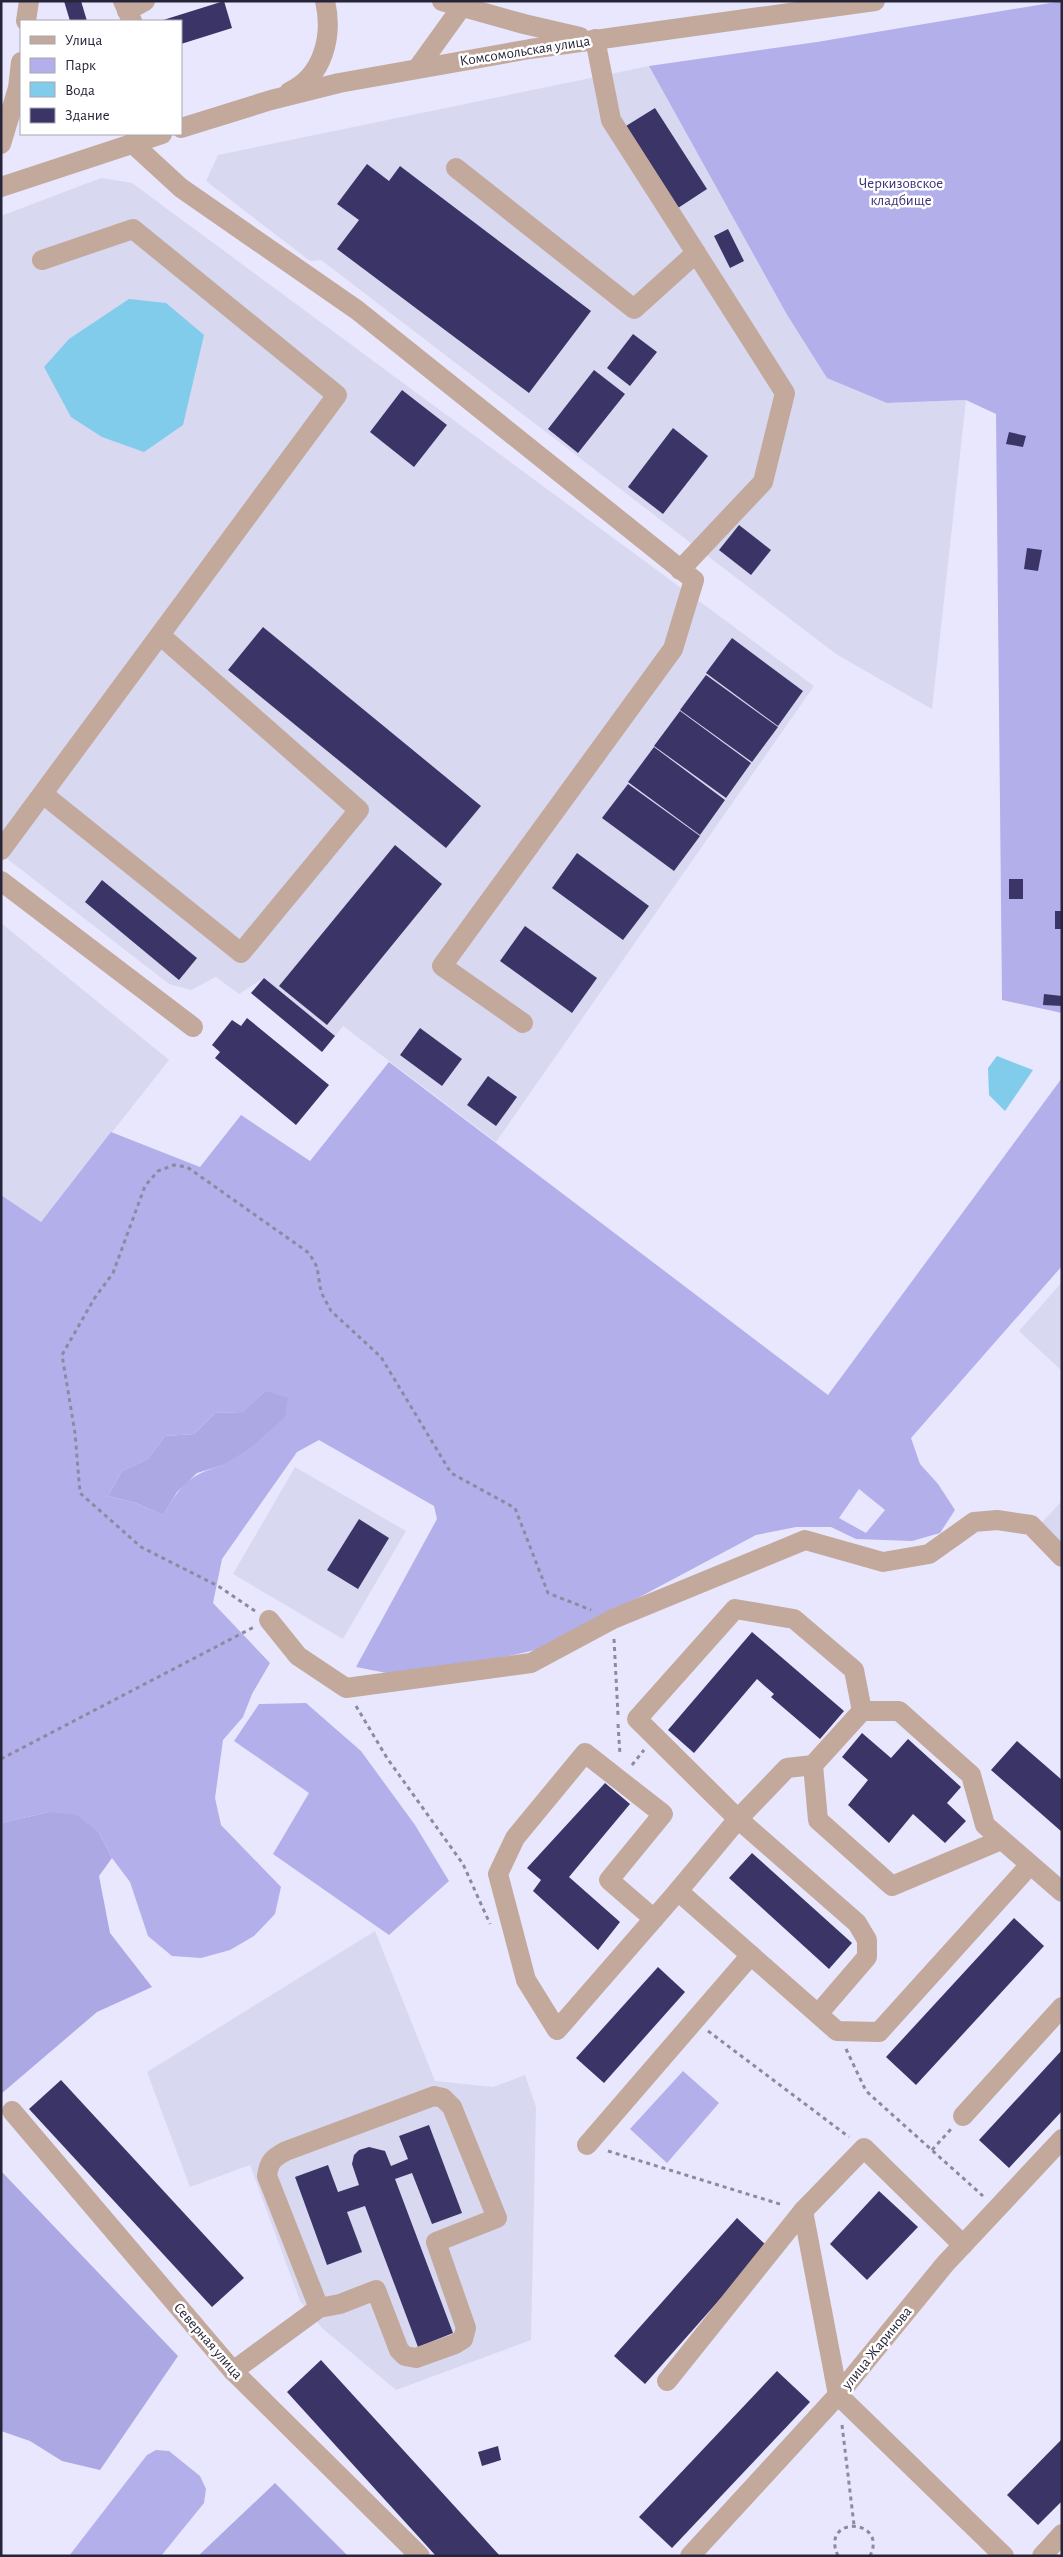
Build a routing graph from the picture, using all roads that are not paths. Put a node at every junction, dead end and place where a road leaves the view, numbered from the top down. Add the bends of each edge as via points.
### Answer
1 (29, 1) edge
2 (145, 1) edge
3 (325, 1) edge
4 (442, 1) edge
5 (875, 1) edge
6 (464, 5) edge
7 (127, 11) edge
8 (26, 20) edge
9 (595, 39) junction
10 (416, 69) junction
11 (20, 71) edge
12 (271, 100) junction
13 (182, 126) edge
14 (159, 135) edge
15 (132, 143) junction
16 (1, 144) edge
17 (456, 168) dead end
18 (1, 186) edge
19 (696, 253) junction
20 (42, 260) dead end
21 (680, 570) junction
22 (160, 635) junction
23 (43, 794) junction
24 (1, 850) edge
25 (1, 882) edge
26 (523, 1023) dead end
27 (192, 1027) dead end
28 (1062, 1557) edge
29 (269, 1620) road end
30 (862, 1712) junction
31 (813, 1765) junction
32 (738, 1819) junction
33 (1001, 1840) junction
34 (1030, 1865) junction
35 (678, 1891) junction
36 (1062, 1892) edge
37 (654, 1919) junction
38 (751, 1954) junction
39 (1062, 2007) edge
40 (818, 2014) junction
41 (12, 2111) dead end
42 (963, 2116) road end
43 (1062, 2139) edge
44 (587, 2145) road end
45 (803, 2211) junction
46 (962, 2245) junction
47 (319, 2308) junction
48 (233, 2371) junction
49 (667, 2382) dead end
50 (838, 2395) junction
51 (1062, 2534) edge
52 (420, 2556) edge
53 (690, 2556) edge
54 (1004, 2556) edge
55 (1042, 2556) edge

1 - 8 street
2 - 7 street
3 - 12 street via 329,37 322,58 309,76 292,90
4 - 6 street
5 - 9 street, Комсомольская улица
6 - 9 street via 560,33
6 - 10 street
9 - 10 street, Комсомольская улица
9 - 19 street via 611,120
10 - 12 street, Комсомольская улица
11 - 16 street
12 - 13 street, Комсомольская улица
14 - 15 street
15 - 18 street
15 - 21 street via 180,188 357,310
17 - 19 street via 634,309
19 - 21 street via 785,393 763,482
20 - 22 street via 133,229 338,395
21 - 26 street via 694,580 673,649 442,966
22 - 23 street
22 - 23 street via 359,810 241,953
23 - 24 street
25 - 27 street
28 - 29 street via 1031,1524 997,1520 974,1522 929,1554 883,1562 805,1540 613,1620 531,1663 346,1688 298,1656
30 - 31 street
30 - 32 street via 854,1670 794,1619 734,1608 637,1719
30 - 33 street via 899,1711 971,1775 985,1825
31 - 32 street via 787,1768
31 - 33 street via 818,1820 892,1886
32 - 35 street
32 - 40 street via 858,1924 867,1940 867,1957
33 - 34 street
34 - 36 street
34 - 40 street via 879,2032 837,2030
35 - 37 street
35 - 38 street
37 - 37 street via 557,2030 526,1980 498,1874 515,1838 585,1753 663,1814 609,1880
38 - 40 street
38 - 44 street
39 - 42 street
41 - 48 street, Северная улица
43 - 46 street, улица Жаринова
45 - 46 street via 864,2148
45 - 49 street
45 - 50 street
46 - 50 street, улица Жаринова
47 - 47 street via 340,2304 376,2290 399,2350 405,2356 416,2358 463,2339 466,2328 436,2242 497,2218 452,2107 444,2098 434,2096 295,2148 269,2163 267,2176
47 - 48 street
48 - 52 street, Северная улица
50 - 53 street, улица Жаринова
50 - 54 street
51 - 55 street

